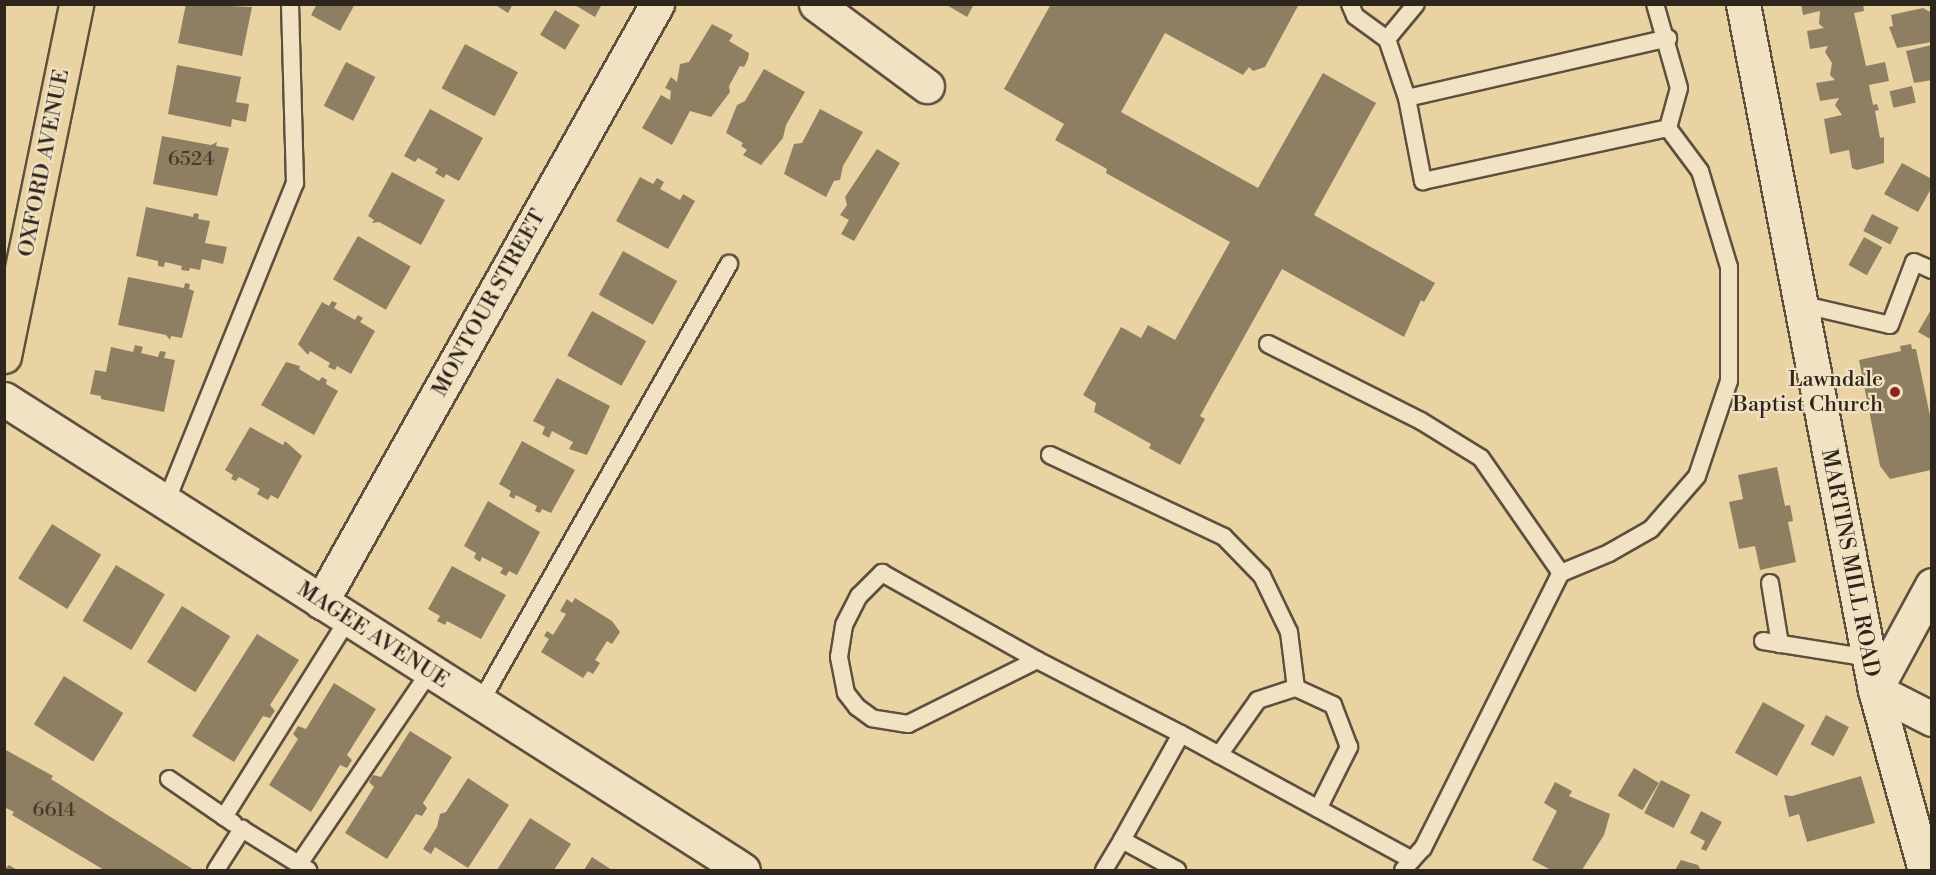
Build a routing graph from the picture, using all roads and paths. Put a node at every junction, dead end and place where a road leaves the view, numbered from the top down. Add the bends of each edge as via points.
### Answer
1 (76, 4) edge
2 (290, 4) edge
3 (657, 4) edge
4 (816, 4) edge
5 (1350, 4) edge
6 (1416, 4) edge
7 (1656, 4) edge
8 (1743, 4) edge
9 (1668, 38) junction
10 (1387, 39) junction
11 (927, 86) dead end
12 (1407, 98) junction
13 (1668, 128) junction
14 (729, 264) dead end
15 (1932, 270) edge
16 (1800, 304) junction
17 (1268, 344) dead end
18 (4, 357) edge
19 (4, 399) edge
20 (1050, 455) dead end
21 (166, 502) junction
22 (1561, 573) junction
23 (1770, 583) dead end
24 (1932, 585) edge
25 (334, 610) junction
26 (1869, 658) junction
27 (1037, 660) junction
28 (430, 671) junction
29 (1296, 688) junction
30 (1875, 690) junction
31 (480, 703) junction
32 (1932, 719) edge
33 (1181, 734) junction
34 (1219, 755) junction
35 (169, 779) dead end
36 (1318, 809) junction
37 (224, 817) junction
38 (242, 829) junction
39 (1122, 840) junction
40 (1407, 865) edge
41 (304, 867) edge
42 (216, 870) edge
43 (743, 870) edge
44 (1104, 870) edge
45 (1177, 870) edge
46 (1925, 870) edge

1 - 18 main road, OXFORD AVENUE
2 - 21 lane via 295,183
3 - 25 street, MONTOUR STREET
4 - 11 street
5 - 10 lane via 1355,16
6 - 10 lane
7 - 9 lane
8 - 16 street, MARTINS MILL ROAD
9 - 12 lane
9 - 13 lane via 1679,88
10 - 12 lane
12 - 13 lane via 1423,182
13 - 22 lane via 1700,171 1729,267 1729,381 1698,476 1651,529 1609,553
14 - 31 lane
15 - 16 lane via 1914,262 1890,325
16 - 26 street, MARTINS MILL ROAD
17 - 22 lane via 1421,421 1480,458
19 - 21 street, MAGEE AVENUE
20 - 29 lane via 1224,537 1262,576 1289,632
21 - 25 street, MAGEE AVENUE
22 - 40 lane via 1424,848
23 - 26 lane via 1771,643
24 - 30 street
25 - 28 street, MAGEE AVENUE
25 - 37 lane
26 - 30 street, MARTINS MILL ROAD
27 - 27 lane via 882,573 854,606 844,625 839,657 846,693 857,707 872,718 908,724
27 - 33 lane
28 - 31 street, MAGEE AVENUE
28 - 41 lane
29 - 34 lane via 1258,700
29 - 36 lane via 1333,705 1349,747
30 - 32 street
30 - 46 street, MARTINS MILL ROAD
31 - 43 street, MAGEE AVENUE
33 - 34 lane
33 - 39 lane
34 - 36 lane
35 - 37 lane
36 - 40 lane
37 - 38 lane
38 - 41 lane
38 - 42 lane
39 - 44 lane
39 - 45 lane

